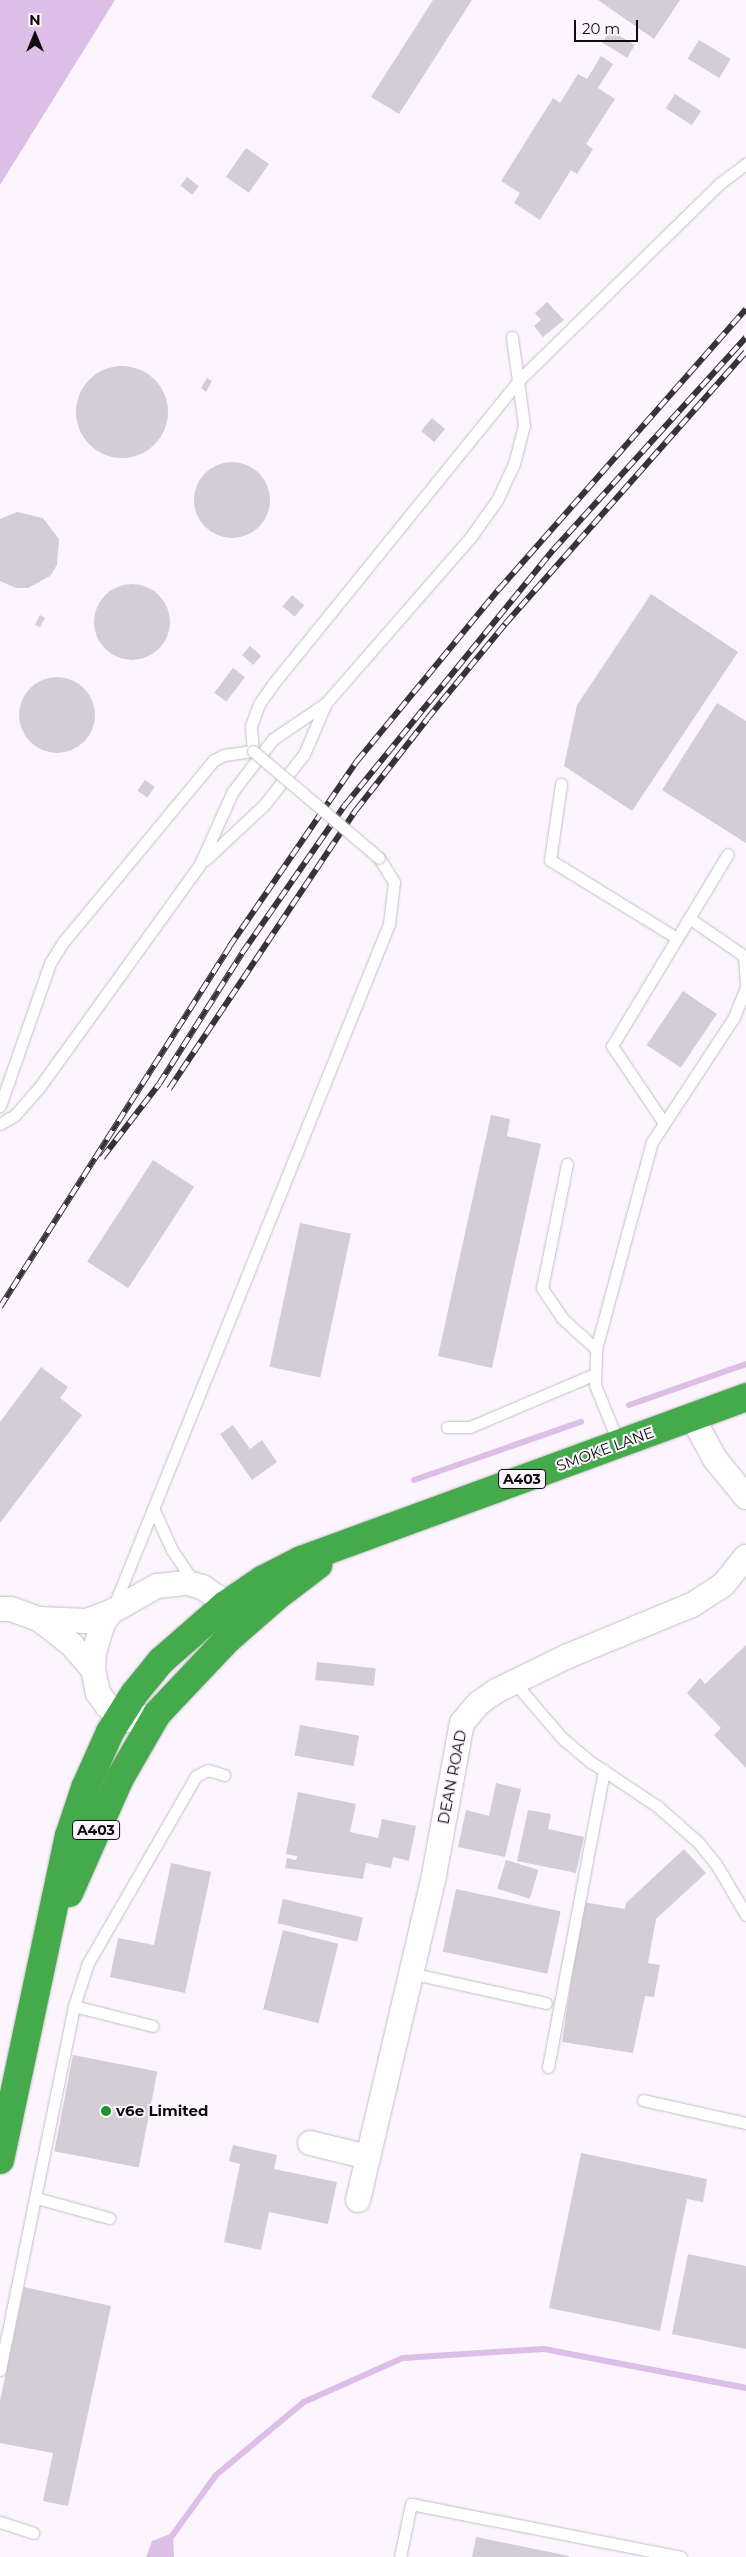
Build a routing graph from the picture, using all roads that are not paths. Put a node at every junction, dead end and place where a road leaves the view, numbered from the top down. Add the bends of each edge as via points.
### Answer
1 (746, 164) edge
2 (512, 337) dead end
3 (518, 381) junction
4 (326, 703) junction
5 (253, 751) junction
6 (561, 784) dead end
7 (728, 854) dead end
8 (200, 864) junction
9 (689, 918) junction
10 (677, 938) junction
11 (746, 988) edge
12 (0, 1106) edge
13 (664, 1122) junction
14 (0, 1124) edge
15 (567, 1164) dead end
16 (596, 1349) junction
17 (595, 1374) junction
18 (746, 1397) edge
19 (692, 1417) junction
20 (447, 1427) dead end
21 (619, 1444) junction
22 (746, 1497) edge
23 (153, 1508) junction
24 (352, 1543) junction
25 (746, 1557) edge
26 (195, 1585) junction
27 (226, 1605) junction
28 (0, 1609) edge
29 (111, 1612) junction
30 (39, 1619) junction
31 (228, 1639) junction
32 (93, 1669) junction
33 (516, 1683) junction
34 (120, 1715) junction
35 (156, 1716) junction
36 (604, 1770) junction
37 (224, 1775) dead end
38 (746, 1915) edge
39 (44, 1949) junction
40 (410, 1974) junction
41 (546, 2003) dead end
42 (74, 2006) junction
43 (153, 2026) dead end
44 (548, 2067) dead end
45 (643, 2100) dead end
46 (746, 2123) edge
47 (310, 2143) dead end
48 (368, 2157) junction
49 (0, 2160) edge
50 (36, 2198) junction
51 (358, 2200) dead end
52 (108, 2218) dead end
53 (0, 2370) edge
54 (0, 2522) edge
55 (33, 2532) dead end
56 (400, 2557) edge
57 (681, 2557) edge

1 - 3 lane via 720,184
2 - 3 lane
3 - 4 lane via 524,425 514,464 497,500 470,538
3 - 5 lane via 273,684 259,704 251,726
4 - 8 lane via 304,754 264,805
4 - 8 lane via 273,739 233,791
5 - 12 lane via 224,755 214,760 64,941 50,962
5 - 23 lane, bridge via 380,858 394,882 389,924
6 - 10 lane via 550,860
7 - 9 lane
8 - 14 lane via 38,1090 15,1115
9 - 10 lane
9 - 11 lane via 744,956
10 - 13 lane via 612,1046
11 - 13 lane via 734,1017
13 - 16 lane via 652,1142
15 - 16 lane via 542,1288 562,1318
16 - 17 lane
17 - 20 lane via 470,1427
17 - 21 lane via 595,1385
18 - 19 highway, SMOKE LANE / A403
19 - 21 highway, SMOKE LANE / A403
19 - 22 street via 715,1459
21 - 24 highway, SMOKE LANE / A403 via 427,1512
23 - 26 lane via 172,1550
23 - 29 lane
24 - 27 highway, A403 via 278,1571
24 - 31 highway, A403 via 300,1578
25 - 33 street, DEAN ROAD via 722,1585 692,1605 568,1656
26 - 27 street
26 - 29 street via 157,1586
27 - 31 street via 231,1621
27 - 34 highway, A403 via 160,1661
28 - 30 street
29 - 30 street via 78,1622
29 - 32 street via 99,1632
30 - 32 street via 72,1644
31 - 35 highway, A403
32 - 34 street via 100,1698
33 - 36 lane via 562,1738
33 - 40 street, DEAN ROAD via 479,1703 462,1723 434,1875
34 - 35 street via 136,1721
34 - 39 highway, A403 via 85,1788 72,1828
35 - 39 highway, A403 via 120,1778
36 - 38 lane via 657,1806 698,1842 716,1864
36 - 44 lane
37 - 42 lane via 208,1770 196,1776 88,1963
39 - 49 highway, A403
40 - 41 lane
40 - 48 street, DEAN ROAD
42 - 43 lane
42 - 50 lane
45 - 46 lane
47 - 48 street
48 - 51 street, DEAN ROAD
50 - 52 lane
50 - 53 lane
54 - 55 lane
56 - 57 lane via 411,2504

